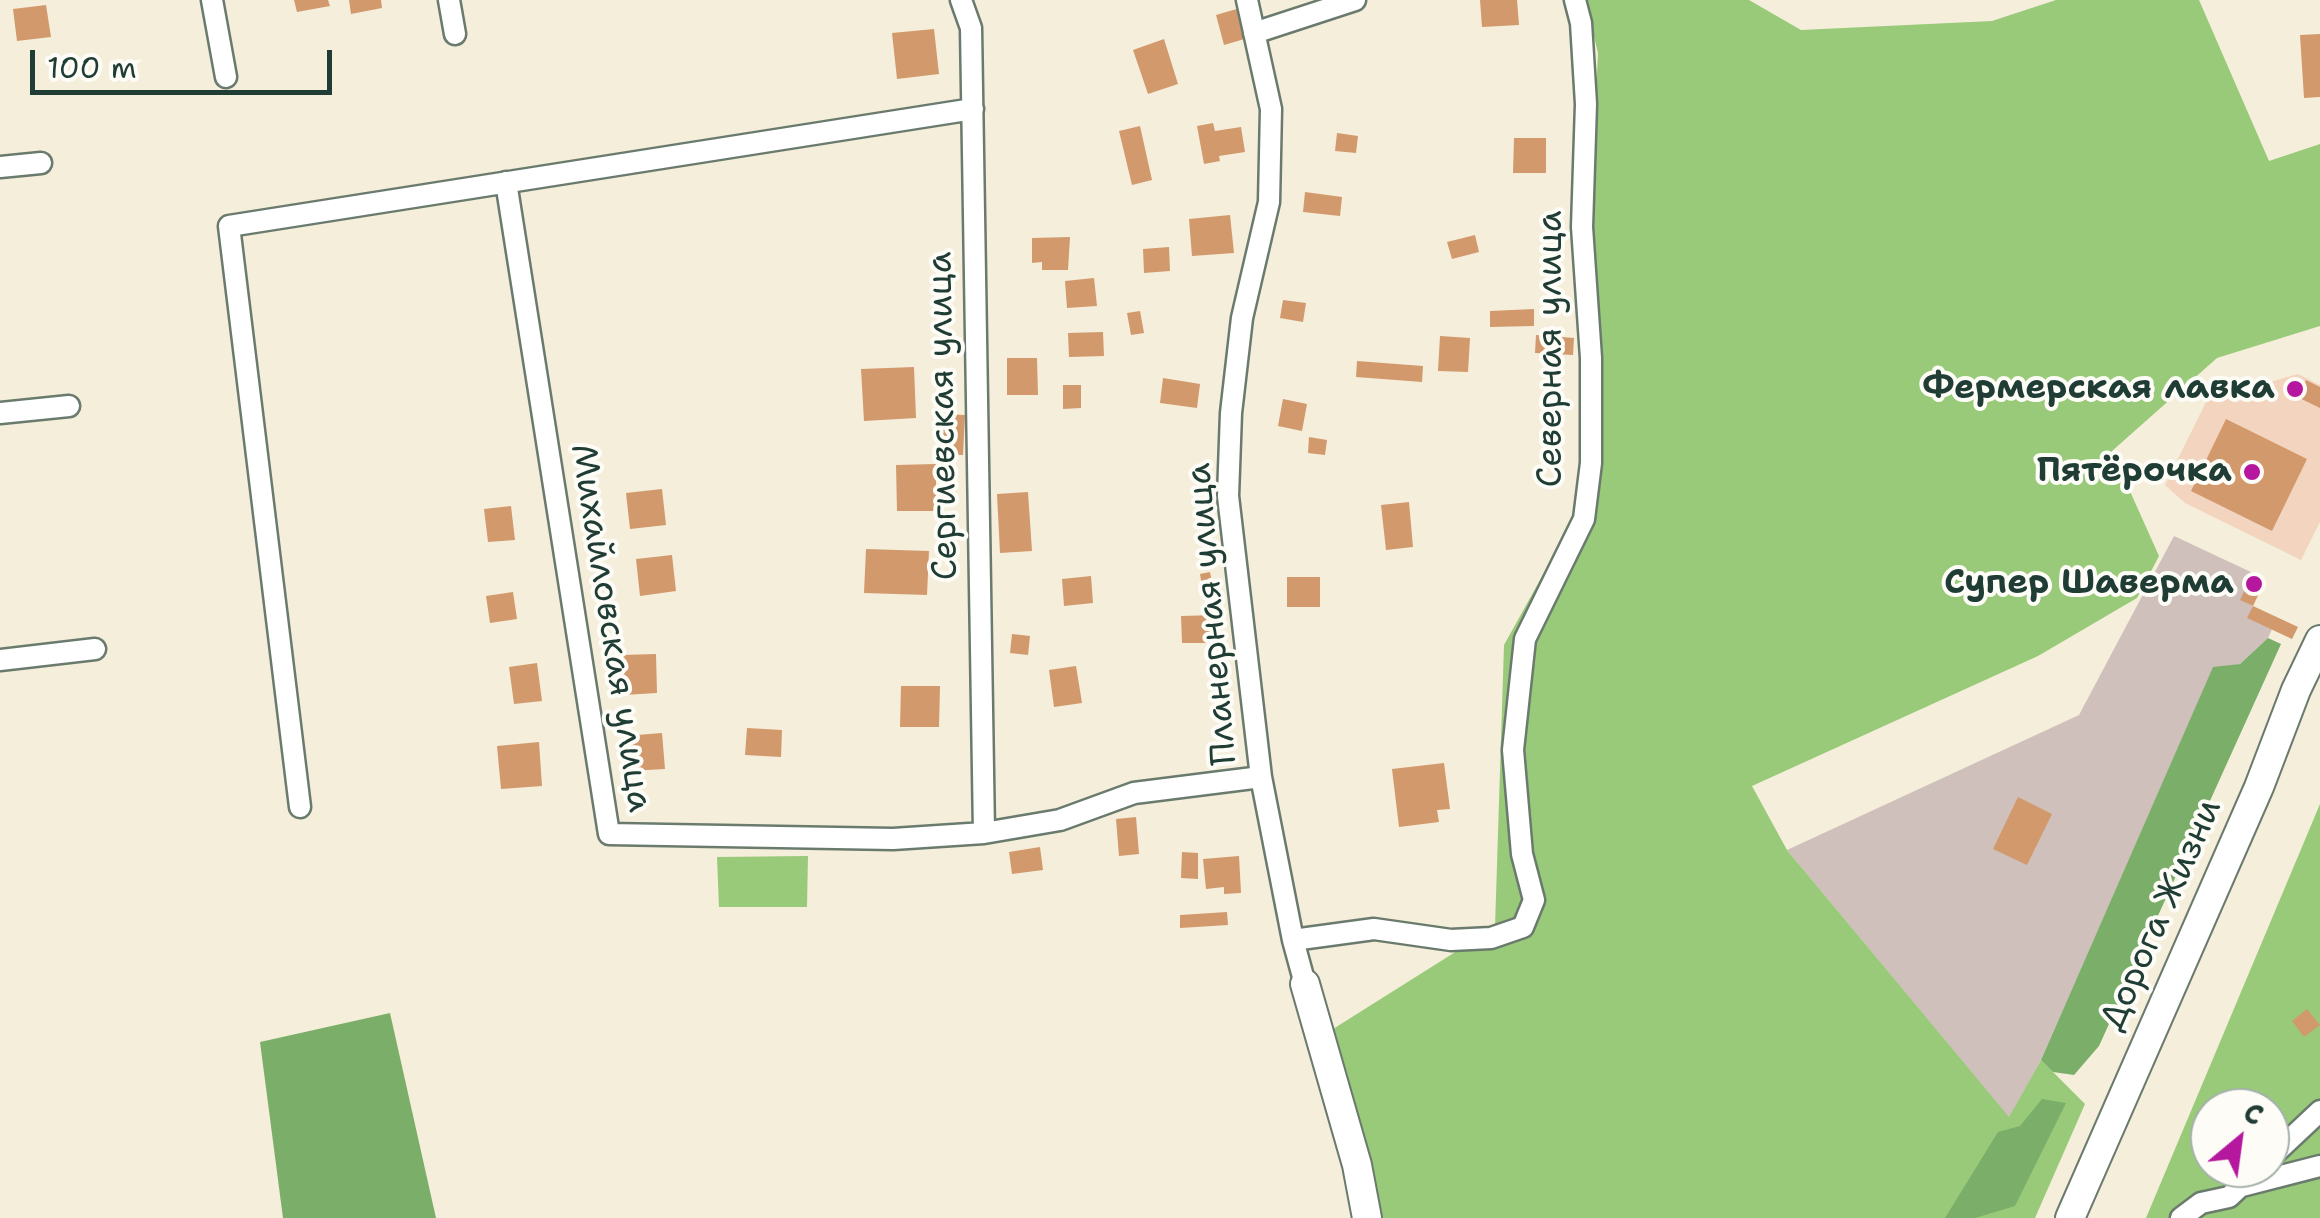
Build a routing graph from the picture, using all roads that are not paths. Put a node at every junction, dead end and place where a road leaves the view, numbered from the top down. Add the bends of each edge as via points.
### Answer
1 (212, 0) edge
2 (449, 0) edge
3 (961, 0) edge
4 (1247, 0) edge
5 (1355, 0) edge
6 (1574, 0) edge
7 (1254, 33) junction
8 (455, 34) dead end
9 (226, 77) dead end
10 (973, 109) junction
11 (40, 163) dead end
12 (0, 167) edge
13 (506, 182) junction
14 (69, 406) dead end
15 (0, 413) edge
16 (2320, 640) edge
17 (95, 650) dead end
18 (0, 660) edge
19 (1261, 777) junction
20 (300, 806) dead end
21 (984, 833) junction
22 (1292, 940) junction
23 (1305, 984) joint
24 (2320, 1112) edge
25 (2290, 1140) edge
26 (2320, 1166) edge
27 (2290, 1174) edge
28 (2238, 1188) edge
29 (1367, 1218) edge
30 (2070, 1218) edge
31 (2181, 1218) edge

1 - 9 street
2 - 8 street
3 - 10 street, Сергиевская улица via 971,28
4 - 7 street, Планерная улица
5 - 7 street
6 - 22 street, Северная улица via 1586,104 1582,227 1591,463 1584,519 1526,639 1513,750 1522,854 1534,900 1523,927 1491,938 1451,940 1374,928
7 - 19 street, Планерная улица via 1271,109 1268,202 1242,318 1228,496
10 - 13 street
10 - 21 street, Сергиевская улица
11 - 12 street
13 - 20 street via 229,226
13 - 21 street, Михайловская улица via 609,834 893,839
14 - 15 street
16 - 30 main road, Дорога Жизни
17 - 18 street
19 - 21 street via 1134,793 1060,820
19 - 22 street, Планерная улица
22 - 23 street, Планерная улица
23 - 29 main road
24 - 25 street
26 - 27 street
28 - 31 street

